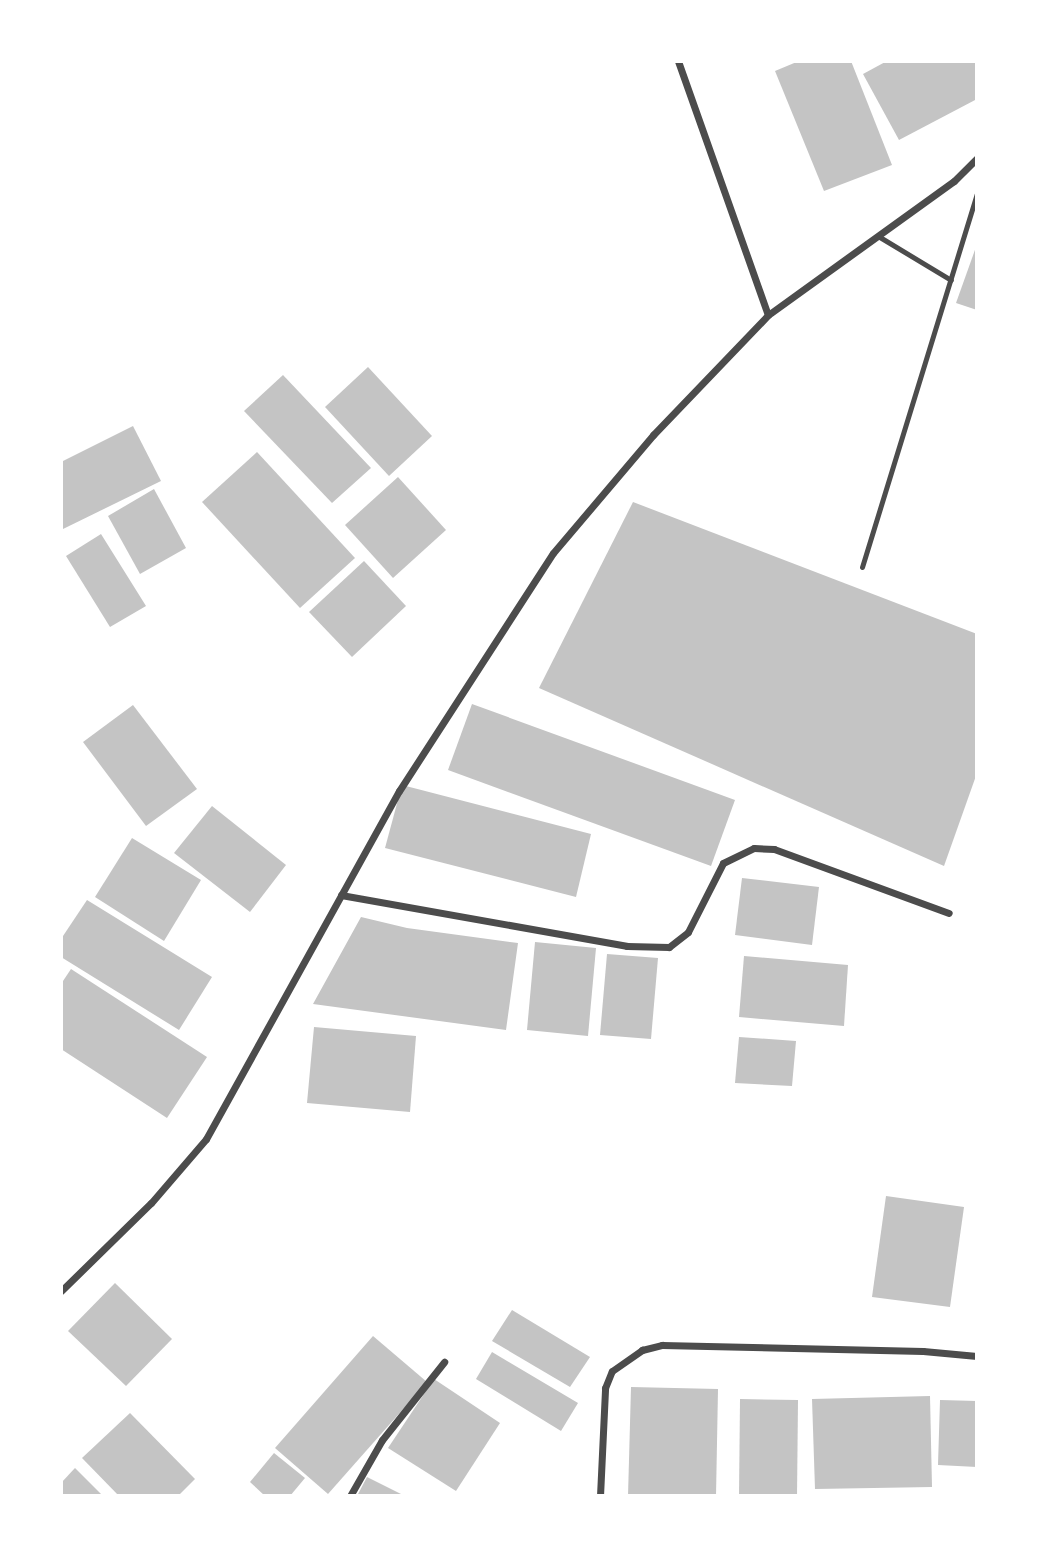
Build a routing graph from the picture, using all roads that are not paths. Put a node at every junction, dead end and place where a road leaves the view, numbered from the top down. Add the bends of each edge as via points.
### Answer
1 (677, 61) edge
2 (977, 158) edge
3 (977, 194) edge
4 (878, 236) junction
5 (951, 280) junction
6 (768, 315) junction
7 (862, 567) dead end
8 (341, 895) junction
9 (949, 913) dead end
10 (61, 1291) edge
11 (977, 1356) edge
12 (444, 1362) dead end
13 (349, 1496) edge
14 (600, 1496) edge

1 - 6 street
2 - 4 street via 954,181
3 - 5 lane
4 - 5 lane
4 - 6 street
5 - 7 lane
6 - 8 street via 653,435 553,553 463,687
8 - 9 street via 627,946 669,947 688,932 723,863 754,848 774,849
8 - 10 street via 206,1139 151,1203
11 - 14 street via 717,1346 642,1350 612,1371 606,1388
12 - 13 street via 382,1440

